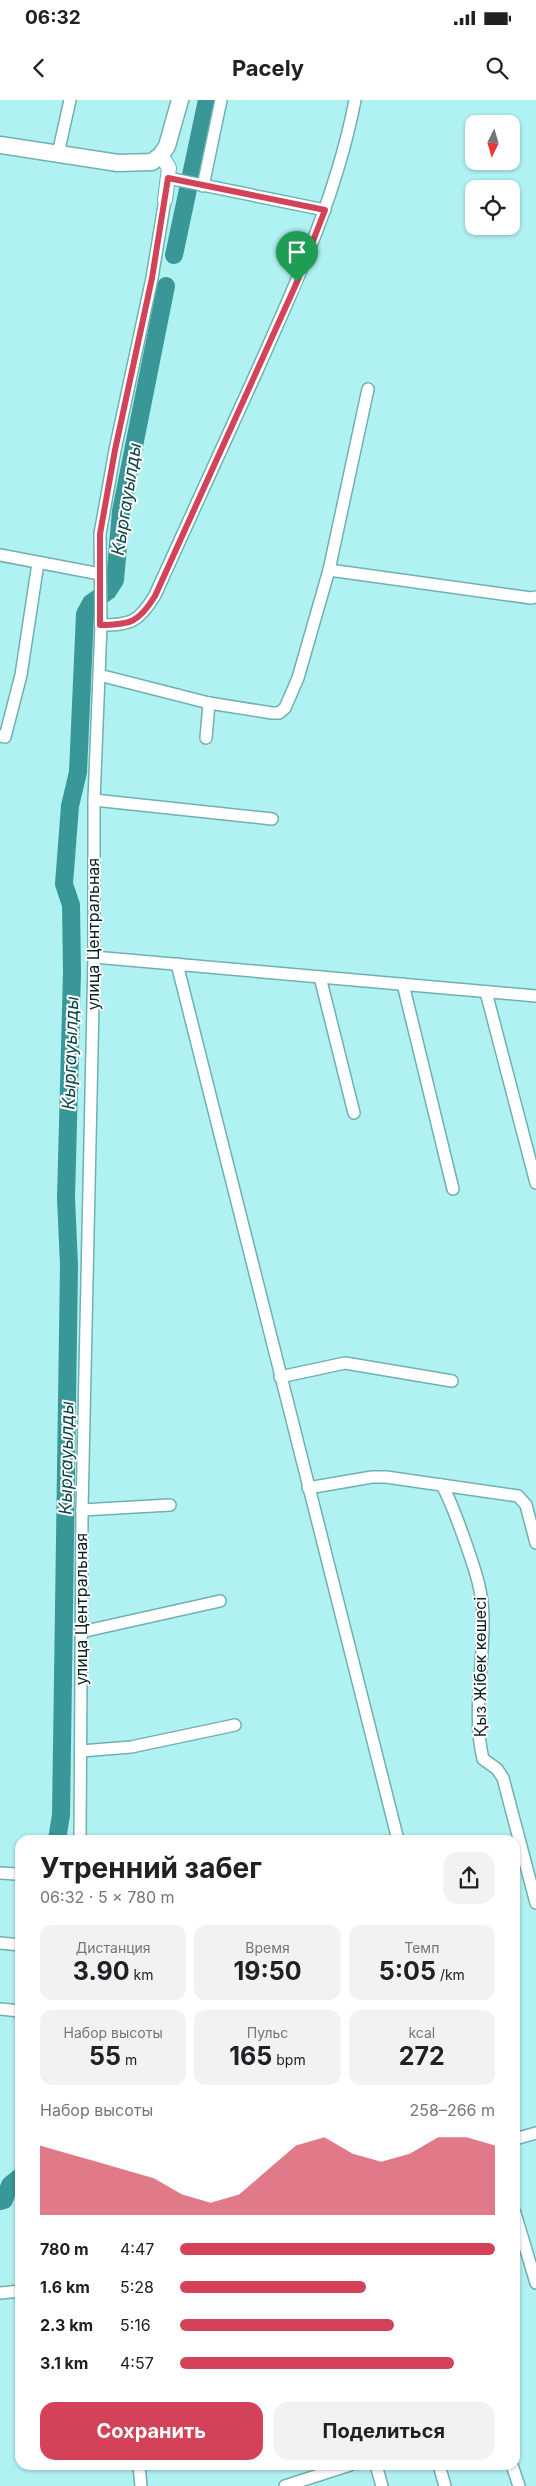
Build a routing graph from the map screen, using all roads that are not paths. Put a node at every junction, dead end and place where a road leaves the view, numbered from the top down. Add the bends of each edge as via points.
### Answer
1 (70, 100) edge
2 (180, 100) edge
3 (220, 100) edge
4 (355, 100) edge
5 (0, 145) edge
6 (58, 154) junction
7 (162, 155) junction
8 (168, 178) junction
9 (196, 184) junction
10 (165, 200) joint
11 (325, 210) junction
12 (368, 389) dead end
13 (0, 556) edge
14 (38, 563) junction
15 (329, 570) junction
16 (100, 580) junction
17 (536, 597) edge
18 (100, 625) junction
19 (99, 675) junction
20 (209, 704) junction
21 (0, 736) edge
22 (206, 738) dead end
23 (94, 800) junction
24 (272, 819) dead end
25 (94, 957) junction
26 (177, 964) junction
27 (320, 977) junction
28 (403, 984) junction
29 (486, 992) junction
30 (536, 996) edge
31 (354, 1113) dead end
32 (536, 1183) edge
33 (453, 1189) dead end
34 (280, 1377) junction
35 (452, 1381) dead end
36 (442, 1485) junction
37 (308, 1488) junction
38 (170, 1505) dead end
39 (82, 1510) junction
40 (536, 1543) edge
41 (220, 1600) dead end
42 (81, 1632) junction
43 (235, 1726) dead end
44 (81, 1752) junction
45 (80, 1835) edge
46 (397, 1835) edge
47 (518, 1835) edge
48 (520, 1842) edge
49 (0, 1873) edge
50 (15, 1874) edge
51 (536, 1903) edge
52 (0, 1944) edge
53 (15, 1945) edge
54 (0, 2009) edge
55 (15, 2010) edge
56 (536, 2133) edge
57 (520, 2138) edge
58 (520, 2230) edge
59 (536, 2283) edge
60 (15, 2292) edge
61 (0, 2293) edge
62 (140, 2470) edge
63 (335, 2470) edge
64 (377, 2470) edge
65 (440, 2470) edge
66 (513, 2470) edge
67 (142, 2486) edge
68 (285, 2486) edge
69 (382, 2486) edge
70 (445, 2486) edge
71 (518, 2486) edge

1 - 6 street
2 - 7 main road via 173,133
3 - 9 street
4 - 11 street
5 - 6 main road
6 - 7 main road via 142,164
7 - 8 street, улица Центральная via 169,168
8 - 9 street
8 - 10 street, улица Центральная
9 - 11 street
10 - 16 street, улица Центральная via 100,534
11 - 18 street via 297,282 155,596 136,620 124,625
12 - 15 street
13 - 14 street
14 - 16 street
14 - 21 street via 22,675 5,737
15 - 17 street
15 - 20 street via 298,678 286,708 272,713
16 - 18 street, улица Центральная
18 - 19 street, улица Центральная
19 - 20 street
19 - 23 street, улица Центральная
20 - 22 street
23 - 24 street
23 - 25 street, улица Центральная
25 - 26 street
25 - 39 street, улица Центральная
26 - 27 street
26 - 34 street
27 - 28 street
27 - 31 street
28 - 29 street
28 - 33 street
29 - 30 street
29 - 32 street
34 - 35 street via 345,1363
34 - 37 street
36 - 37 street via 372,1477
36 - 40 street via 518,1496 526,1504
36 - 47 street, Қыз Жібек көшесі via 452,1502 476,1568 480,1590 483,1618 479,1744 483,1759 503,1778
37 - 46 street
38 - 39 street
39 - 42 street, улица Центральная
41 - 42 street
42 - 44 street, улица Центральная
43 - 44 street via 131,1747
44 - 45 street, улица Центральная
48 - 51 street, Қыз Жібек көшесі
49 - 50 street
52 - 53 street
54 - 55 street
56 - 57 street
58 - 59 street
60 - 61 street
62 - 67 street
63 - 68 street
64 - 69 street
65 - 70 street
66 - 71 street

